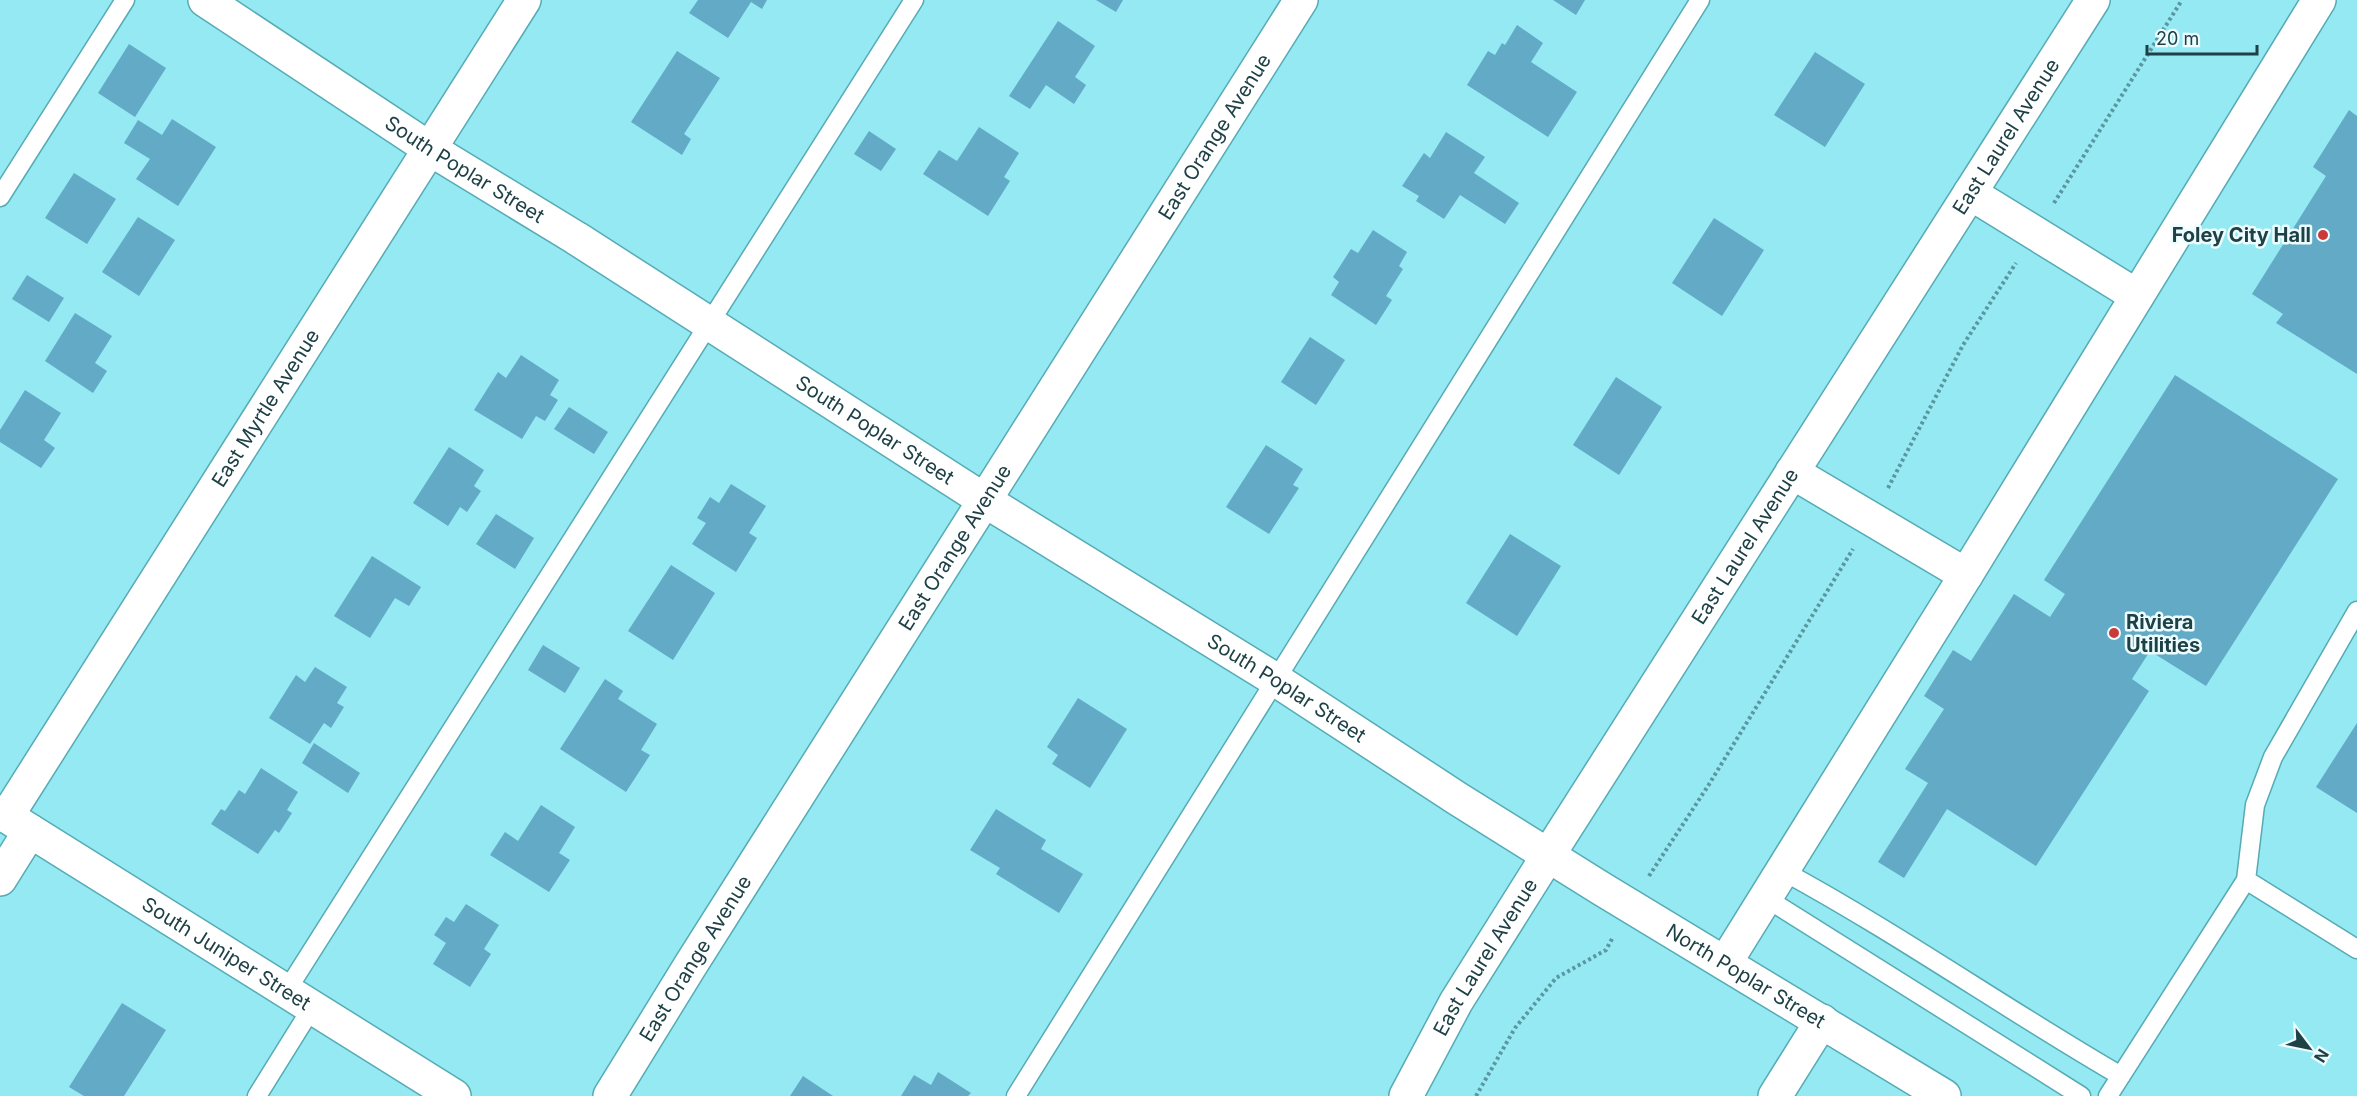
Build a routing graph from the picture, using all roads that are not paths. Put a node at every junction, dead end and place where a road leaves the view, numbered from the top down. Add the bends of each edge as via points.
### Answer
1 (125, 0) edge
2 (205, 0) edge
3 (524, 0) edge
4 (914, 0) edge
5 (1301, 0) edge
6 (1700, 0) edge
7 (2093, 0) edge
8 (2319, 0) edge
9 (430, 149) junction
10 (1970, 194) junction
11 (0, 197) edge
12 (2137, 296) junction
13 (709, 324) junction
14 (1792, 471) junction
15 (984, 500) junction
16 (1966, 575) junction
17 (2357, 611) edge
18 (1276, 680) junction
19 (13, 820) edge
20 (1548, 854) junction
21 (1784, 871) junction
22 (0, 879) edge
23 (2246, 880) junction
24 (1766, 898) junction
25 (2357, 949) edge
26 (1725, 963) junction
27 (300, 998) junction
28 (1822, 1021) junction
29 (2121, 1076) junction
30 (257, 1096) edge
31 (454, 1096) edge
32 (610, 1096) edge
33 (1016, 1096) edge
34 (1406, 1096) edge
35 (1775, 1096) edge
36 (1944, 1096) edge
37 (2081, 1096) edge
38 (2109, 1096) edge

1 - 11 lane
2 - 9 street, South Poplar Street
3 - 9 street, East Myrtle Avenue
4 - 13 lane
5 - 15 street, East Orange Avenue
6 - 18 lane
7 - 10 street, East Laurel Avenue
8 - 12 street
9 - 13 street, South Poplar Street
9 - 19 street, East Myrtle Avenue
10 - 12 street
10 - 14 street, East Laurel Avenue
12 - 16 street
13 - 15 street, South Poplar Street
13 - 27 lane
14 - 16 street
14 - 20 street, East Laurel Avenue
15 - 18 street, South Poplar Street
15 - 32 street, East Orange Avenue
16 - 21 street
17 - 23 lane via 2263,781 2255,805
18 - 20 street, South Poplar Street
18 - 33 lane
19 - 22 street, East Myrtle Avenue
19 - 27 street, South Juniper Street
20 - 26 street, North Poplar Street
20 - 34 street, East Laurel Avenue via 1456,1002
21 - 24 street
21 - 29 lane
23 - 25 lane
23 - 29 lane
24 - 26 street
24 - 37 lane
26 - 28 street, North Poplar Street
27 - 30 lane
27 - 31 street, South Juniper Street
28 - 35 street
28 - 36 street, North Poplar Street
29 - 38 lane

